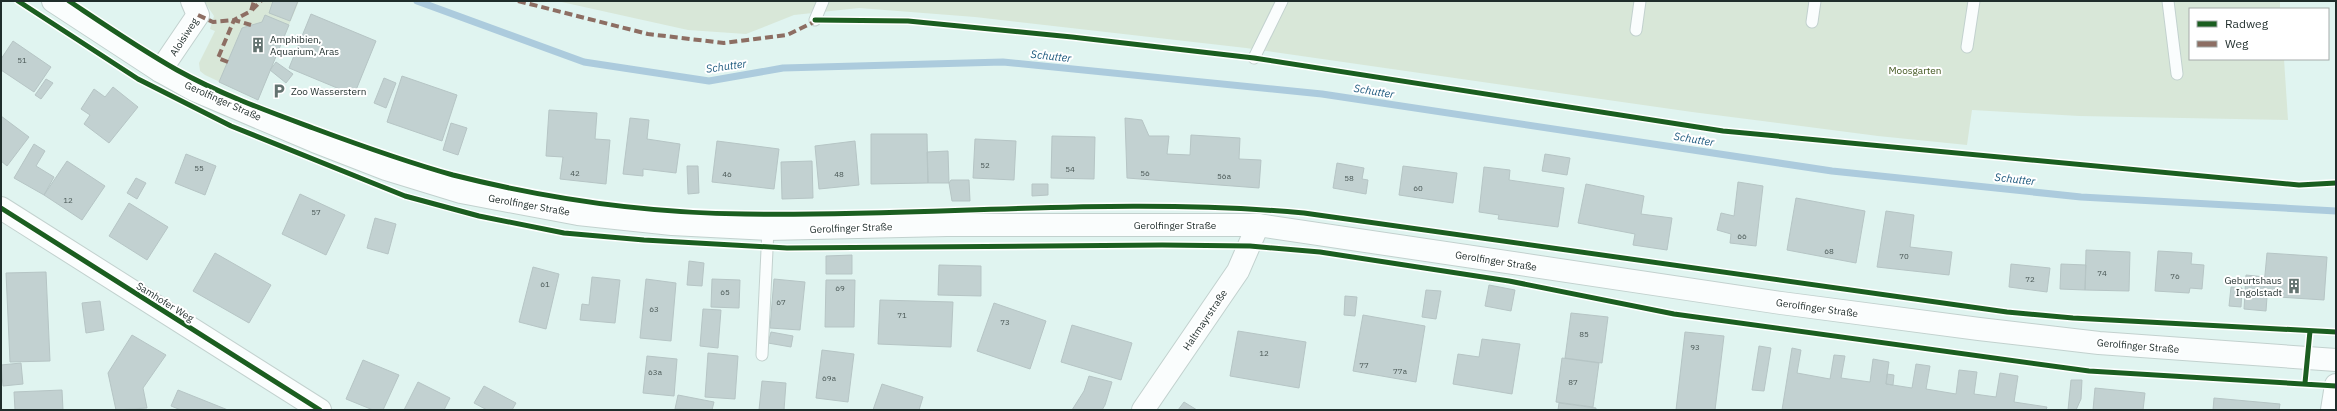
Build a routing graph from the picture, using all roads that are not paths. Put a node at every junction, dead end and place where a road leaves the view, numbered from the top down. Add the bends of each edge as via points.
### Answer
1 (53, 1) edge
2 (192, 1) edge
3 (823, 1) edge
4 (1282, 1) edge
5 (1640, 1) edge
6 (1815, 1) edge
7 (1974, 1) edge
8 (2168, 1) edge
9 (815, 20) dead end
10 (1812, 22) dead end
11 (1636, 30) dead end
12 (1967, 47) dead end
13 (1254, 58) dead end
14 (160, 71) junction
15 (2177, 74) dead end
16 (1, 208) edge
17 (1258, 225) junction
18 (768, 230) junction
19 (762, 355) dead end
20 (2336, 360) edge
21 (2336, 385) edge
22 (320, 410) edge
23 (1143, 410) edge
24 (2332, 410) edge

1 - 14 street, Gerolfinger Straße
2 - 14 street, Aloisiweg via 198,15
3 - 9 lane
4 - 13 lane
5 - 11 lane
6 - 10 lane
7 - 12 lane
8 - 15 lane
14 - 18 street, Gerolfinger Straße via 194,90 314,141 386,169 461,192 578,214 672,224
16 - 22 street, Samhofer Weg
17 - 18 street, Gerolfinger Straße via 947,225
17 - 20 street, Gerolfinger Straße via 1751,299 1979,329 2099,343
17 - 23 street, Haltmayrstraße via 1238,271
18 - 19 lane
21 - 24 street

